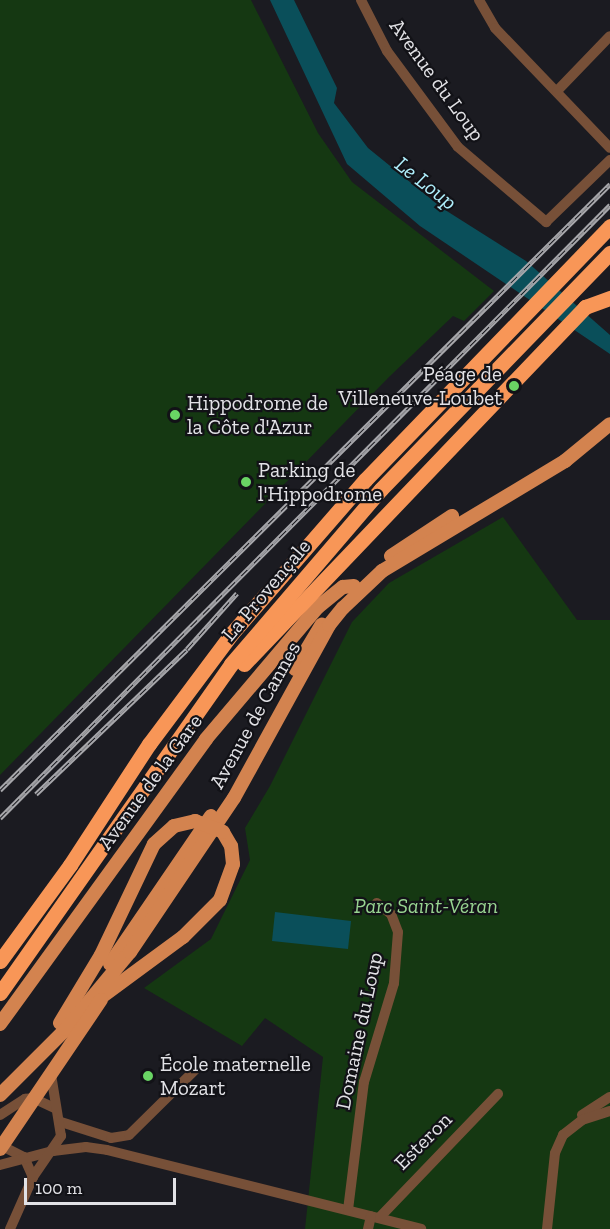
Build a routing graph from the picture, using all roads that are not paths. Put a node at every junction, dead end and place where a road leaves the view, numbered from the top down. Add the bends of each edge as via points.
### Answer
1 (361, 0) edge
2 (479, 0) edge
3 (610, 36) edge
4 (557, 91) junction
5 (610, 148) edge
6 (610, 159) edge
7 (610, 226) edge
8 (610, 253) edge
9 (607, 300) edge
10 (610, 415) edge
11 (610, 424) edge
12 (354, 586) junction
13 (165, 755) junction
14 (377, 903) dead end
15 (130, 952) junction
16 (0, 961) edge
17 (0, 993) edge
18 (104, 995) junction
19 (60, 1023) junction
20 (0, 1024) edge
21 (195, 1070) dead end
22 (51, 1072) junction
23 (0, 1086) edge
24 (498, 1094) dead end
25 (0, 1095) edge
26 (610, 1097) edge
27 (33, 1098) junction
28 (54, 1108) junction
29 (610, 1111) edge
30 (0, 1115) edge
31 (61, 1122) junction
32 (572, 1126) junction
33 (61, 1136) junction
34 (1, 1146) edge
35 (86, 1147) junction
36 (52, 1151) junction
37 (24, 1157) junction
38 (0, 1165) edge
39 (33, 1177) junction
40 (348, 1210) junction
41 (375, 1217) junction
42 (10, 1229) edge
43 (368, 1229) edge
44 (421, 1229) edge
45 (547, 1229) edge

1 - 6 street, Avenue du Loup via 387,51 458,147 546,222
2 - 4 street via 495,28
3 - 4 street
4 - 5 street
7 - 16 highway, La Provençale via 365,480 232,633 149,744 70,865
8 - 13 highway, La Provençale via 381,489 302,578 231,664
9 - 13 highway via 585,307 290,612
10 - 12 main road, Avenue de Cannes via 562,454 409,542
11 - 15 main road, Avenue de Cannes via 536,480 382,571 343,608 329,625 234,798
12 - 19 main road, Avenue de Cannes via 310,640 227,793 96,982
12 - 20 main road, Avenue de la Gare via 343,587 318,607 213,729
13 - 17 highway, La Provençale via 86,875
14 - 40 street, Domaine du Loup via 391,914 398,932 394,983 364,1082
15 - 18 main road
15 - 25 main road, Avenue de Cannes via 66,1029
18 - 19 main road, bridge via 183,937 220,900 233,864 231,846 223,832 195,821 174,826 154,844 101,955
18 - 22 main road
19 - 23 main road, Avenue de Cannes
21 - 31 street via 129,1135 111,1138
22 - 27 main road
22 - 28 street
24 - 41 street, Esteron
26 - 32 street
27 - 28 street
27 - 30 street via 13,1104
27 - 34 main road
28 - 31 street
29 - 32 street
31 - 33 street
32 - 45 street via 555,1153
33 - 35 street
33 - 36 street
34 - 37 street
35 - 36 street
35 - 40 street via 156,1160
36 - 37 street
36 - 39 street
37 - 38 street
37 - 39 street
39 - 42 street
40 - 41 street
41 - 43 street
41 - 44 street

